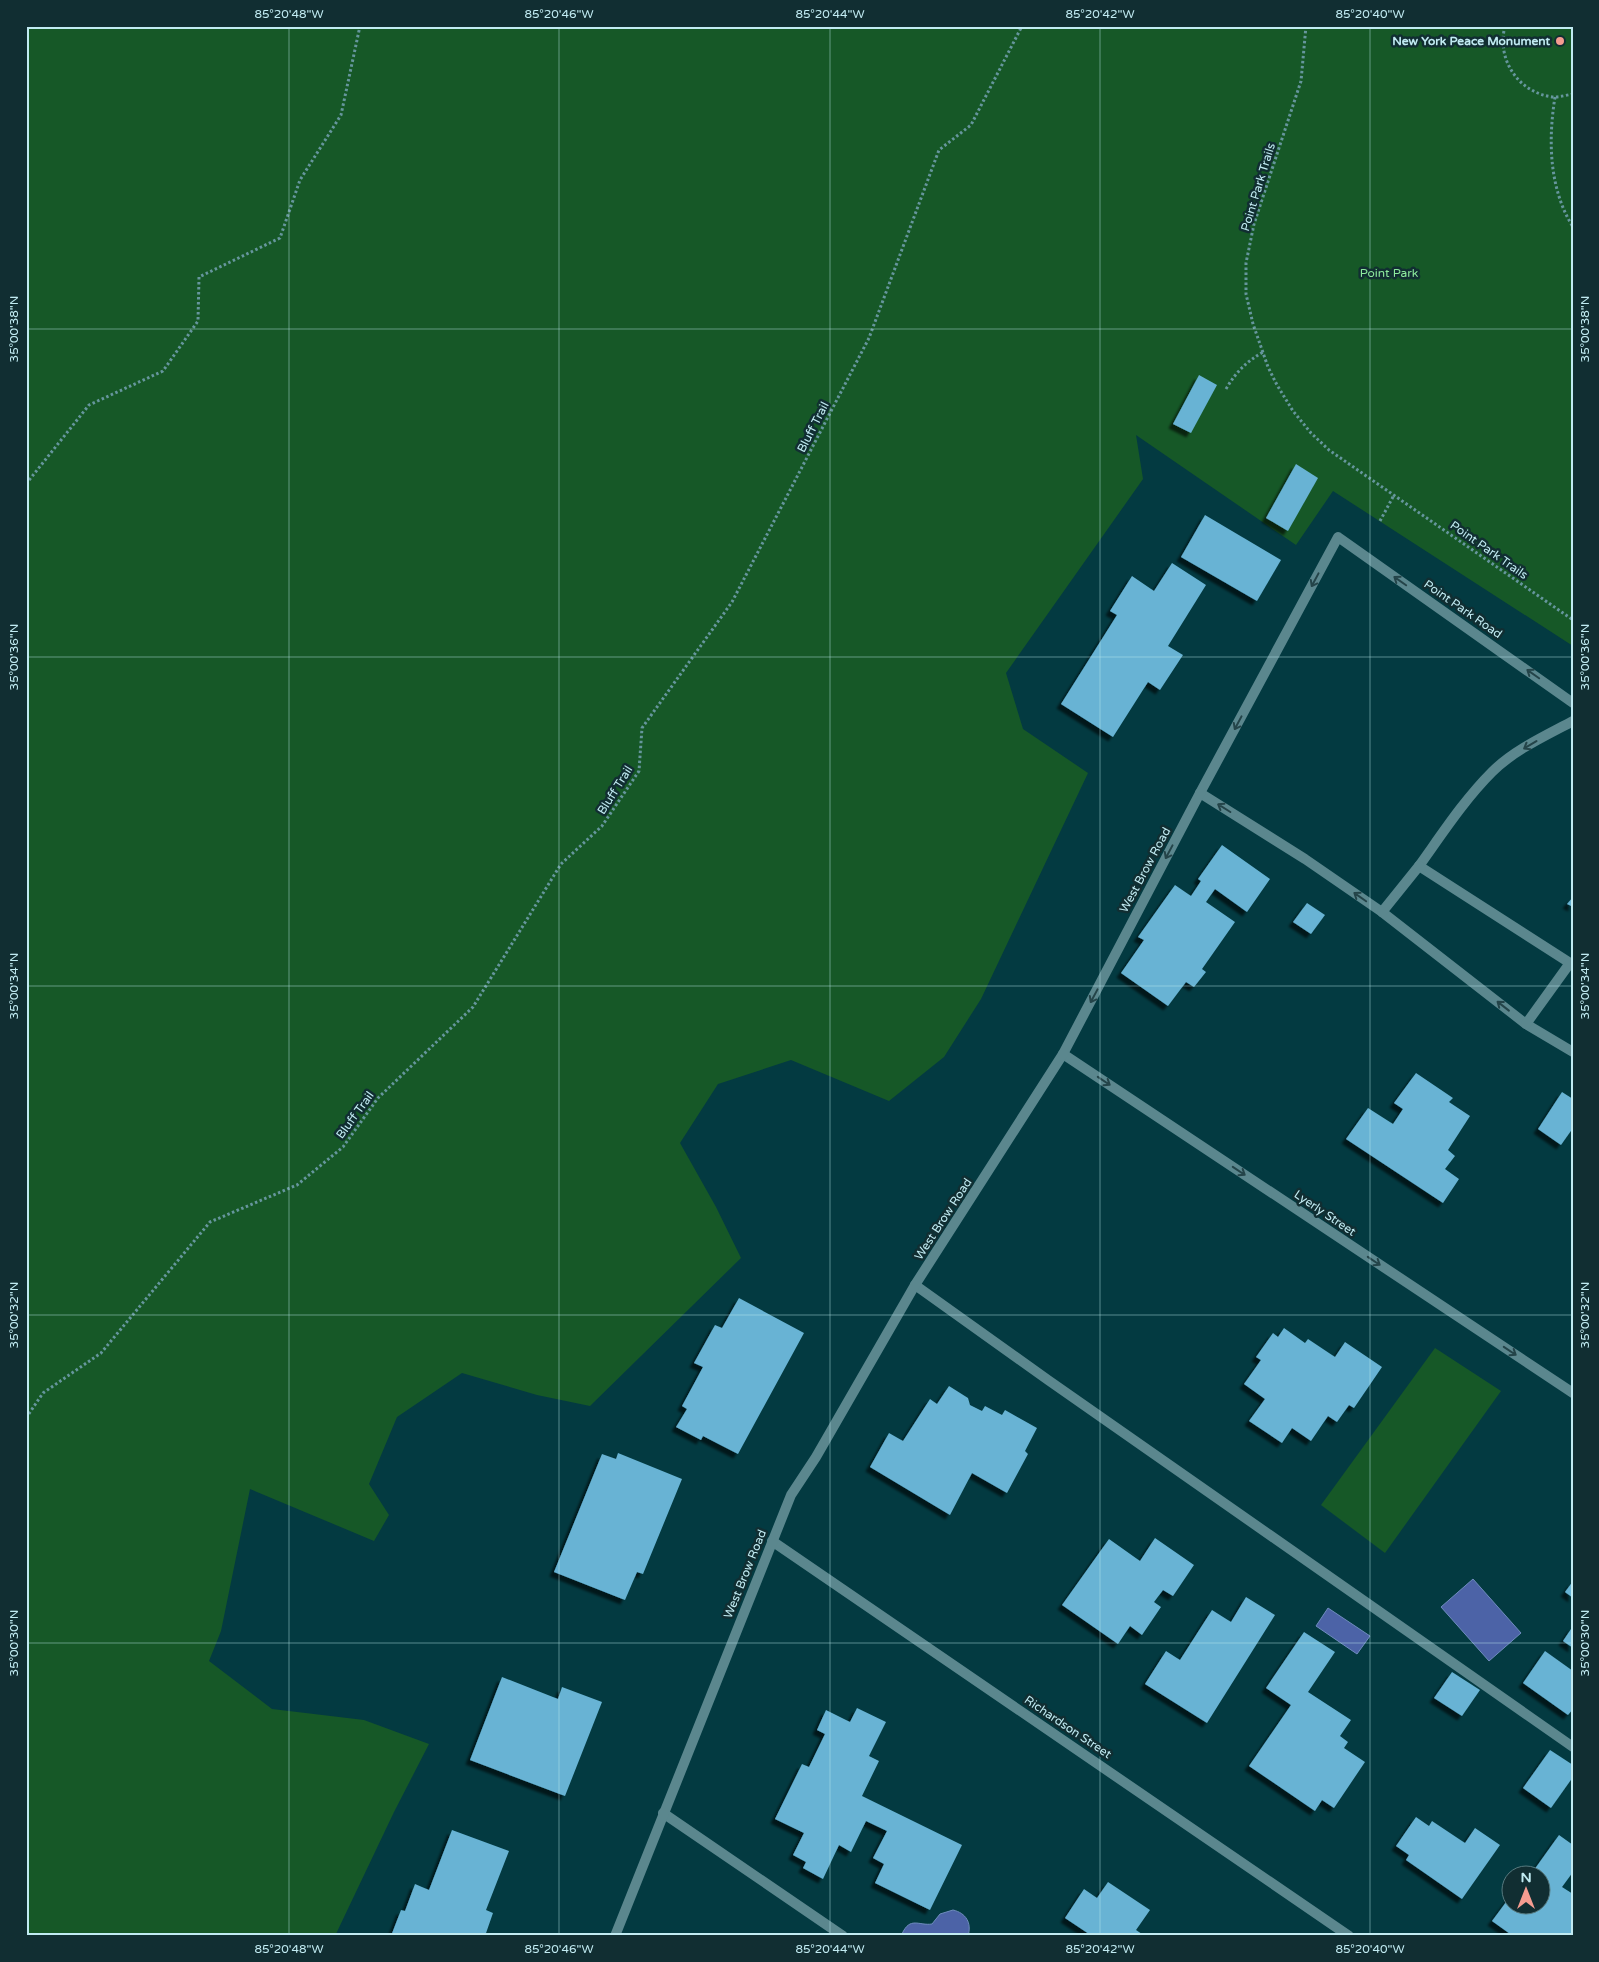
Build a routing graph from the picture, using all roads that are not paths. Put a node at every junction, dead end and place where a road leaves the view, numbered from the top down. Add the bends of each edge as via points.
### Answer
1 (1338, 537) joint
2 (1573, 703) edge
3 (1573, 721) edge
4 (1200, 794) junction
5 (1419, 866) junction
6 (1382, 912) junction
7 (1526, 1024) junction
8 (1573, 1052) edge
9 (1063, 1054) junction
10 (916, 1285) junction
11 (1573, 1392) edge
12 (772, 1541) junction
13 (1573, 1747) edge
14 (663, 1813) junction
15 (615, 1936) edge
16 (843, 1936) edge
17 (1349, 1936) edge

2 -> 1 street, Point Park Road
1 -> 4 street, West Brow Road
3 -> 5 street via 1527,746 1493,771
6 -> 4 street via 1305,859
4 -> 9 street, West Brow Road
5 - 6 street
5 - 7 street via 1570,963
7 -> 6 street
7 - 8 street
9 - 10 street, West Brow Road
9 -> 11 street, Lyerly Street
10 - 12 street, West Brow Road via 791,1494
10 - 13 street
12 - 14 street, West Brow Road
12 - 17 street, Richardson Street
14 - 15 street, West Brow Road
14 - 16 street

